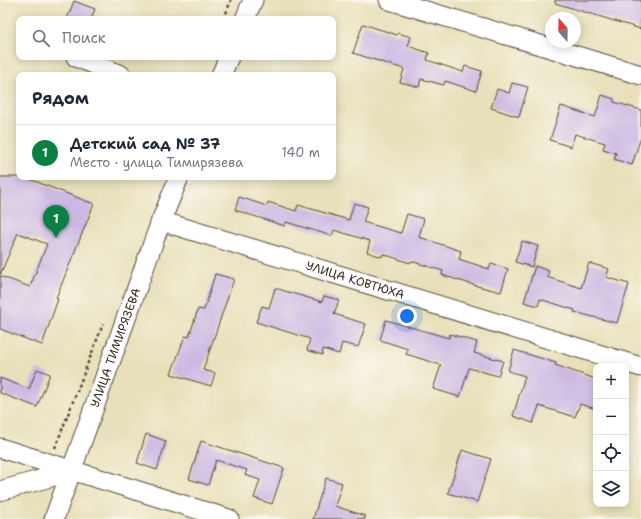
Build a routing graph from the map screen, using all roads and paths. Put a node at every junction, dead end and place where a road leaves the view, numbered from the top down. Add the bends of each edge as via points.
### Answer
1 (231, 0) edge
2 (252, 0) edge
3 (388, 0) edge
4 (225, 16) edge
5 (246, 16) edge
6 (84, 60) edge
7 (228, 60) edge
8 (114, 72) edge
9 (222, 72) edge
10 (641, 76) edge
11 (178, 180) edge
12 (161, 221) junction
13 (641, 367) edge
14 (0, 448) edge
15 (72, 471) junction
16 (0, 491) edge
17 (54, 519) edge
18 (229, 519) edge

1 - 4 path
2 - 5 street
3 - 10 street
6 - 8 street
7 - 9 street
11 - 12 street, УЛИЦА ТИМИРЯЗЕВА
12 - 13 street, УЛИЦА КОВТЮХА
12 - 15 street, УЛИЦА ТИМИРЯЗЕВА
14 - 15 street
15 - 16 street
15 - 17 street, УЛИЦА ТИМИРЯЗЕВА
15 - 18 street

